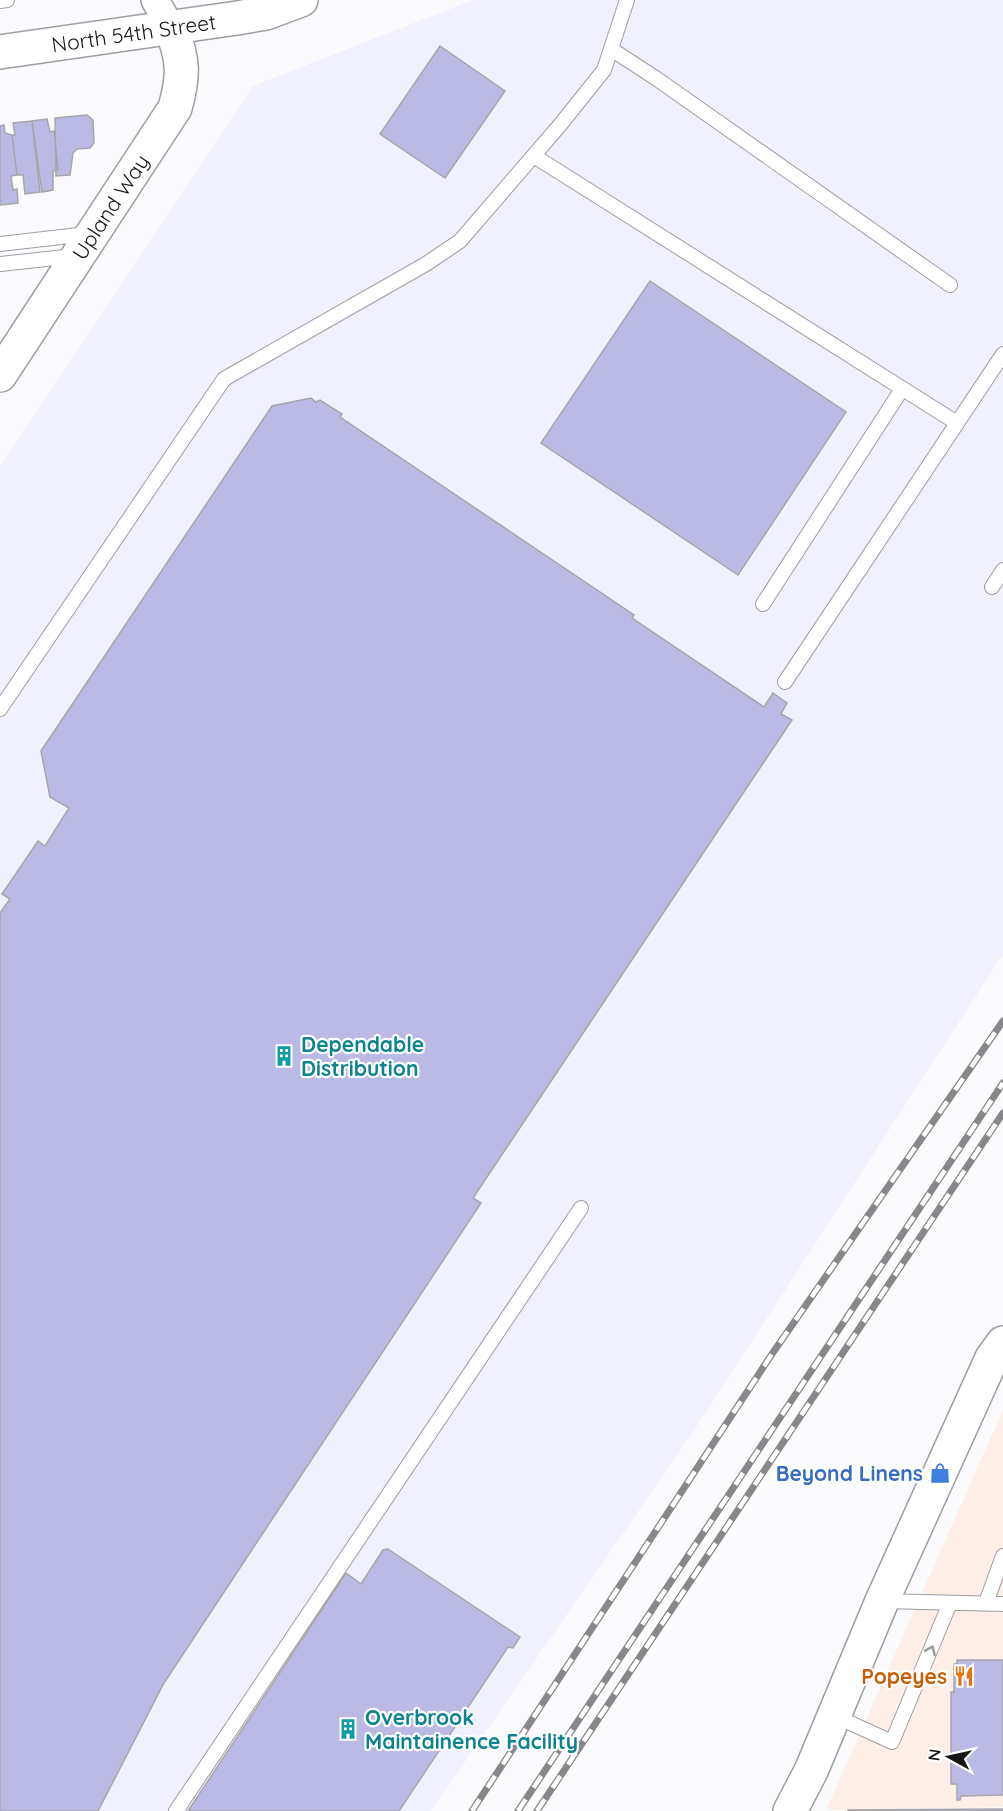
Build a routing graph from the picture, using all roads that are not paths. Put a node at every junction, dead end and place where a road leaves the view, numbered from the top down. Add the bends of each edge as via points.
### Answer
1 (7, 0) edge
2 (155, 0) edge
3 (301, 0) edge
4 (627, 0) edge
5 (0, 1) edge
6 (171, 28) junction
7 (611, 49) junction
8 (0, 52) edge
9 (534, 156) junction
10 (0, 244) edge
11 (87, 244) junction
12 (0, 264) edge
13 (950, 285) dead end
14 (1003, 354) edge
15 (0, 375) edge
16 (902, 389) junction
17 (957, 423) junction
18 (1003, 570) edge
19 (992, 587) dead end
20 (763, 604) dead end
21 (785, 682) dead end
22 (0, 709) edge
23 (581, 1208) dead end
24 (1000, 1354) edge
25 (1003, 1556) edge
26 (882, 1601) junction
27 (951, 1603) junction
28 (986, 1603) junction
29 (1003, 1604) edge
30 (835, 1716) junction
31 (176, 1811) edge
32 (790, 1811) edge

1 - 5 lane
2 - 6 street
3 - 6 main road, North 54th Street via 266,13
4 - 7 lane
6 - 8 main road, North 54th Street
6 - 11 main road, Upland Way via 180,50 183,79 175,108
7 - 9 lane via 604,70
7 - 13 lane
9 - 16 lane
9 - 22 lane via 460,241 224,380
10 - 11 lane
11 - 12 lane
11 - 15 main road, Upland Way
14 - 17 lane
16 - 17 lane
16 - 20 lane
17 - 21 lane
18 - 19 lane
23 - 31 lane
24 - 26 main road
25 - 28 lane
26 - 27 lane
26 - 30 main road
27 - 28 lane
30 -> 27 lane via 892,1742
28 - 29 lane
30 - 32 main road

